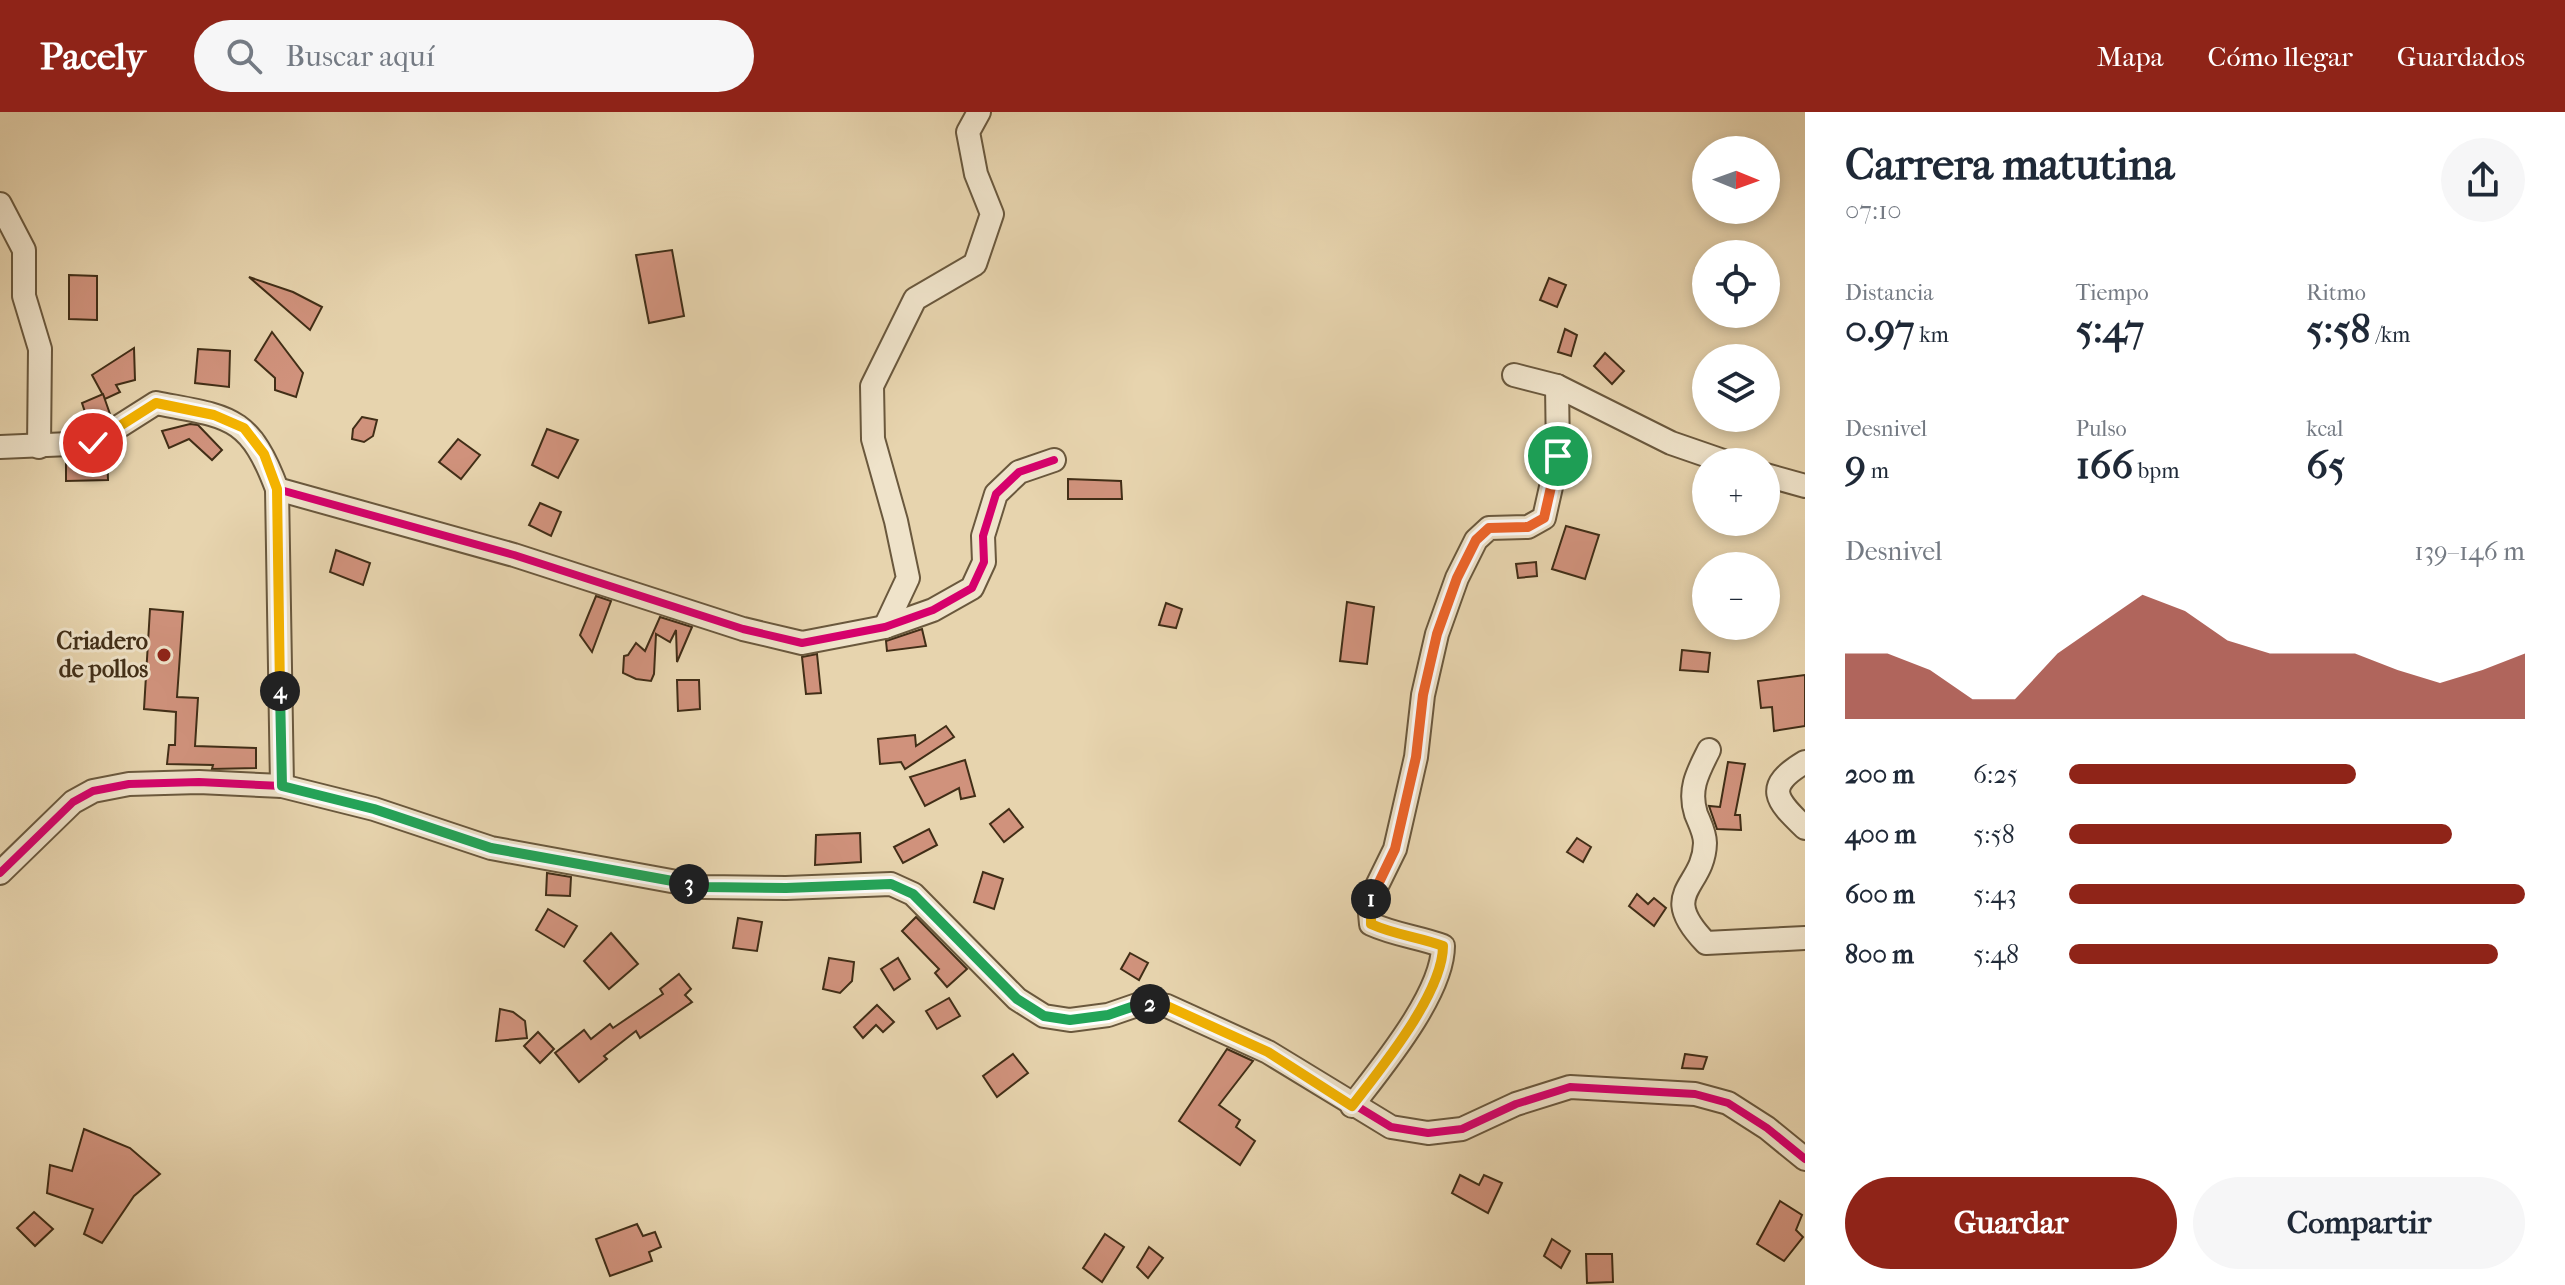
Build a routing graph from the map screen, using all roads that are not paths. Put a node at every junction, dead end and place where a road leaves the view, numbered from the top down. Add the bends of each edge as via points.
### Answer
1 (979, 112) edge
2 (0, 204) edge
3 (1514, 375) dead end
4 (1557, 386) junction
5 (0, 447) edge
6 (39, 447) junction
7 (1692, 450) edge
8 (1054, 460) dead end
9 (1780, 479) edge
10 (1805, 486) edge
11 (277, 489) junction
12 (885, 627) junction
13 (1709, 750) dead end
14 (1805, 762) edge
15 (282, 786) junction
16 (1805, 828) edge
17 (0, 873) edge
18 (1805, 938) edge
19 (1352, 1106) junction
20 (1805, 1159) edge

1 - 12 street via 968,132 976,174 992,214 975,264 915,299 872,386 873,439 908,578
2 - 6 street via 24,250 24,296 40,349
3 - 4 street
4 - 7 street
4 - 19 street via 1558,456 1544,518 1528,527 1489,528 1476,540 1457,578 1423,695 1416,757 1395,849 1369,902 1371,924 1443,946 1443,963 1390,1057
5 - 6 street
6 - 11 street via 93,443 156,403 214,415 244,428 264,454
8 - 12 street via 1019,472 996,494 983,536 984,562 972,588 933,610
9 - 10 street
11 - 12 street via 802,643
11 - 15 street
13 - 18 street via 1694,779 1692,798 1705,840 1683,900 1686,916 1706,943
14 - 16 street via 1784,774 1779,788 1780,804
15 - 17 street via 129,784 93,791 73,802
15 - 19 street via 374,809 491,848 704,887 891,884 913,894 1017,999 1044,1016 1070,1020 1143,1003 1167,1006 1268,1052
19 - 20 street via 1391,1127 1428,1133 1462,1129 1570,1087 1695,1094 1728,1103

